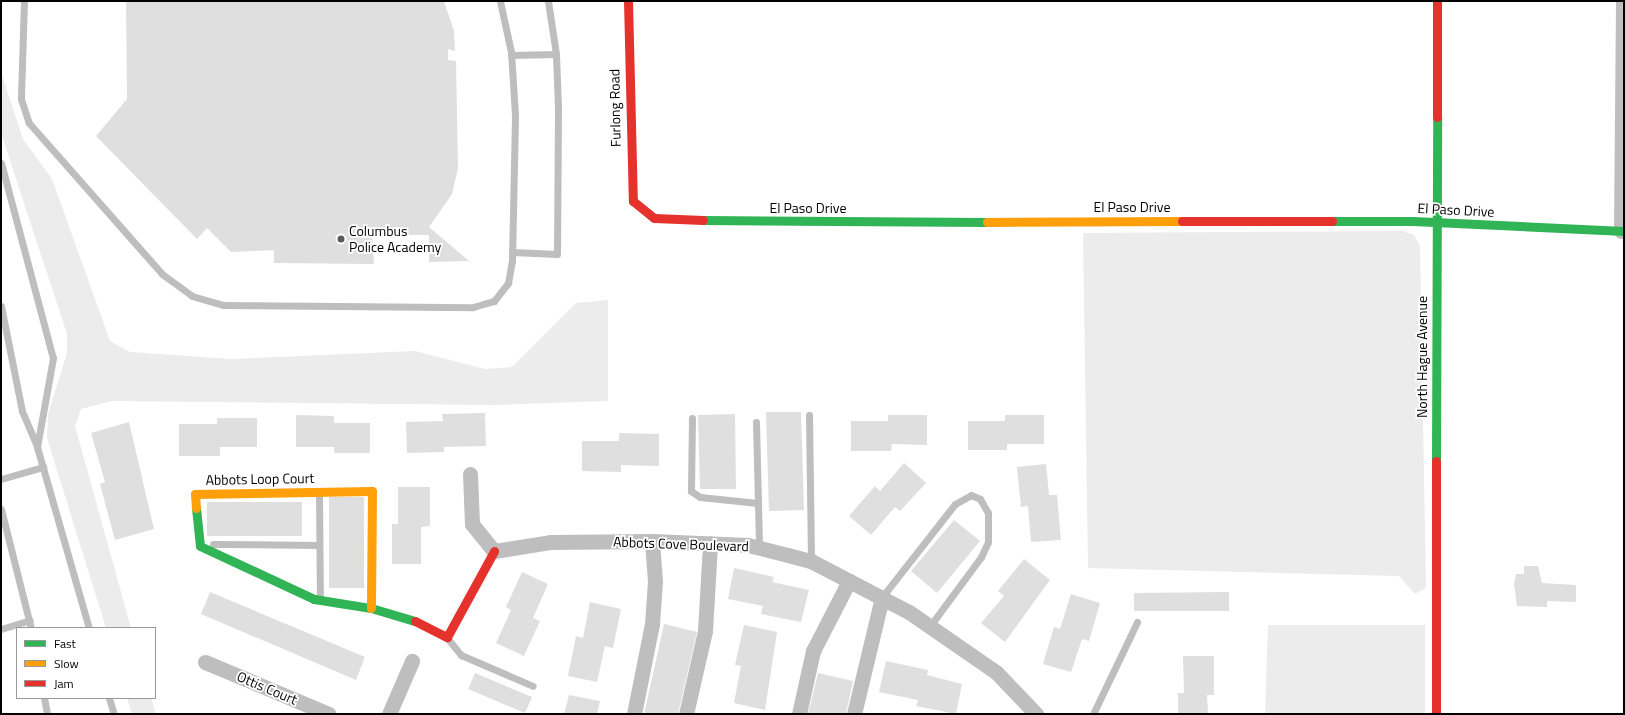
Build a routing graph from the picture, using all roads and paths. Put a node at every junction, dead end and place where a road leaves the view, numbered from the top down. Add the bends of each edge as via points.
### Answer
1 (24, 1) edge
2 (500, 1) edge
3 (548, 1) edge
4 (628, 1) edge
5 (1436, 1) edge
6 (1623, 1) edge
7 (556, 54) junction
8 (511, 55) junction
9 (1, 163) edge
10 (641, 210) joint
11 (1437, 224) junction
12 (1623, 231) edge
13 (512, 252) junction
14 (1, 306) edge
15 (809, 416) dead end
16 (692, 418) dead end
17 (756, 422) dead end
18 (37, 447) junction
19 (43, 467) junction
20 (470, 474) dead end
21 (1, 479) edge
22 (319, 491) junction
23 (758, 503) junction
24 (1, 509) edge
25 (652, 541) junction
26 (710, 543) junction
27 (200, 544) junction
28 (319, 545) junction
29 (759, 548) junction
30 (494, 552) junction
31 (810, 562) junction
32 (849, 581) junction
33 (882, 597) junction
34 (320, 600) junction
35 (371, 608) junction
36 (1137, 622) dead end
37 (30, 624) edge
38 (930, 626) junction
39 (89, 627) edge
40 (1, 629) edge
41 (447, 637) junction
42 (412, 661) dead end
43 (206, 662) dead end
44 (533, 686) dead end
45 (44, 699) edge
46 (110, 699) edge
47 (47, 714) edge
48 (114, 714) edge
49 (329, 714) edge
50 (389, 714) edge
51 (634, 714) edge
52 (686, 714) edge
53 (799, 714) edge
54 (854, 714) edge
55 (1036, 714) edge
56 (1093, 714) edge
57 (1436, 714) edge

1 - 13 lane via 21,99 29,123 162,274 192,296 223,305 473,307 494,301 508,282
2 - 8 lane
3 - 7 lane
4 - 10 street, Furlong Road via 630,189
5 - 11 street, North Hague Avenue
6 - 12 street
7 - 8 lane
7 - 13 lane via 557,254
8 - 13 lane via 515,115
9 - 18 lane via 53,358
10 - 11 street, El Paso Drive via 669,220
11 - 12 street, El Paso Drive
11 - 57 street, North Hague Avenue
14 - 18 lane via 22,411
15 - 31 lane
16 - 23 lane via 691,491 700,497
17 - 23 lane
18 - 19 lane
19 - 21 lane
19 - 39 lane
20 - 30 street via 472,524
22 - 27 street, Abbots Loop Court via 195,494
22 - 28 lane
22 - 35 street, Abbots Loop Court via 372,491
23 - 29 lane
24 - 37 lane
25 - 26 street, Abbots Cove Boulevard
25 - 30 street, Abbots Cove Boulevard via 550,542
25 - 51 street via 655,581 652,624
26 - 29 street, Abbots Cove Boulevard
26 - 52 street via 705,631
27 - 28 lane
27 - 34 street
28 - 34 lane
29 - 31 street, Abbots Cove Boulevard
30 - 41 street
31 - 32 street, Abbots Cove Boulevard
32 - 33 street, Abbots Cove Boulevard
32 - 53 street via 813,651
33 - 38 street, Abbots Cove Boulevard
33 - 38 lane via 955,504 971,496 980,499 988,513 988,542 981,557
33 - 54 street
34 - 35 street
35 - 41 street via 410,619
36 - 56 lane
37 - 40 lane
38 - 55 street, Abbots Cove Boulevard via 997,672
41 - 44 lane via 461,655
42 - 50 street
43 - 49 street, Ottis Court
45 - 47 lane
46 - 48 lane

